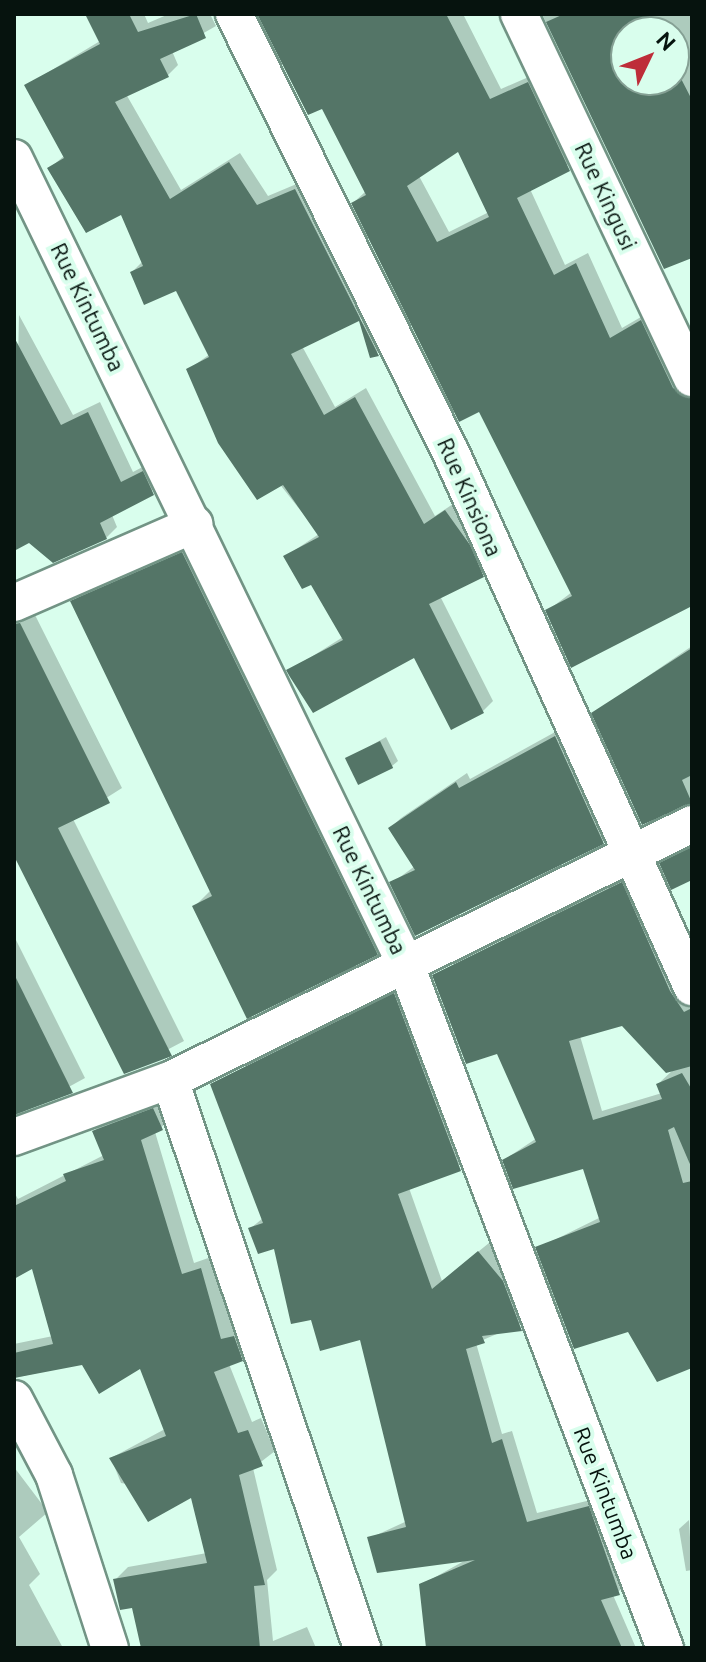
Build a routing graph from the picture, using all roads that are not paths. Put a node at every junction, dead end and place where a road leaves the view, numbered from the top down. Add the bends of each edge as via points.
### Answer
1 (234, 14) edge
2 (519, 14) edge
3 (14, 158) edge
4 (692, 378) edge
5 (195, 524) junction
6 (14, 603) edge
7 (692, 824) edge
8 (629, 852) junction
9 (405, 963) junction
10 (692, 987) edge
11 (170, 1080) junction
12 (14, 1137) edge
13 (14, 1399) edge
14 (110, 1648) edge
15 (362, 1648) edge
16 (665, 1648) edge

1 - 8 street, Rue Kinsiona via 451,453
2 - 4 street, Rue Kingusi
3 - 5 street, Rue Kintumba
5 - 6 street
5 - 9 street, Rue Kintumba
7 - 8 street
8 - 9 street
8 - 10 street, Rue Kinsiona
9 - 11 street
9 - 16 street, Rue Kintumba
11 - 12 street
11 - 15 street
13 - 14 street via 54,1475

